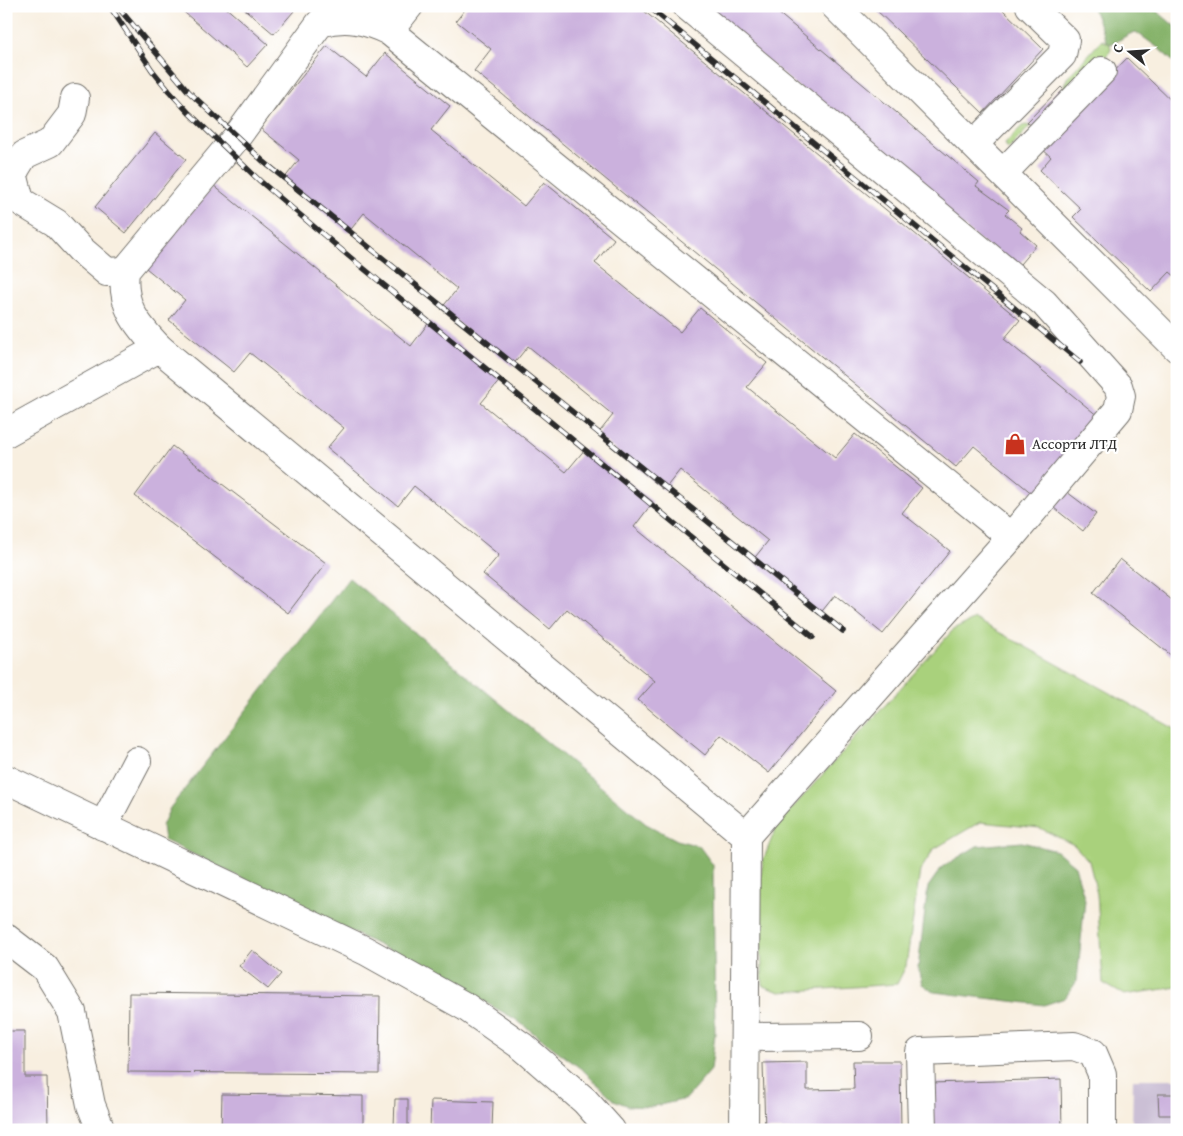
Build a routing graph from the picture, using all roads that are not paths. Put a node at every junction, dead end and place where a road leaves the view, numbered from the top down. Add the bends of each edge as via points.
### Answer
1 (409, 6) edge
2 (687, 6) edge
3 (834, 6) edge
4 (1030, 6) edge
5 (389, 31) junction
6 (1102, 71) dead end
7 (75, 98) dead end
8 (974, 144) junction
9 (1003, 173) junction
10 (125, 272) junction
11 (158, 348) junction
12 (1177, 348) edge
13 (6, 433) edge
14 (1012, 537) junction
15 (137, 761) dead end
16 (6, 779) edge
17 (103, 826) junction
18 (746, 836) junction
19 (6, 938) edge
20 (859, 1036) dead end
21 (745, 1037) junction
22 (100, 1130) edge
23 (611, 1130) edge
24 (744, 1130) edge
25 (922, 1130) edge
26 (1102, 1130) edge

1 - 5 lane
2 - 14 lane via 1044,303 1118,386 1121,396 1118,410
3 - 8 lane
4 - 8 lane via 1065,40 1062,55
5 - 10 lane via 361,20 337,18 320,23 236,138
5 - 14 lane
6 - 9 lane
7 - 10 lane via 72,114 50,143 24,155 13,174 20,201 56,223 107,272
8 - 9 lane
9 - 12 lane
10 - 11 lane via 123,287 126,301 137,325
11 - 13 lane
11 - 18 lane
14 - 18 lane
15 - 17 lane
16 - 17 lane
17 - 23 lane via 366,951 466,1007 523,1047 585,1102
18 - 21 lane
19 - 22 lane via 45,968 72,1012 91,1106
20 - 21 lane
21 - 24 lane
25 - 26 lane via 920,1052 1074,1046 1093,1053 1102,1074

